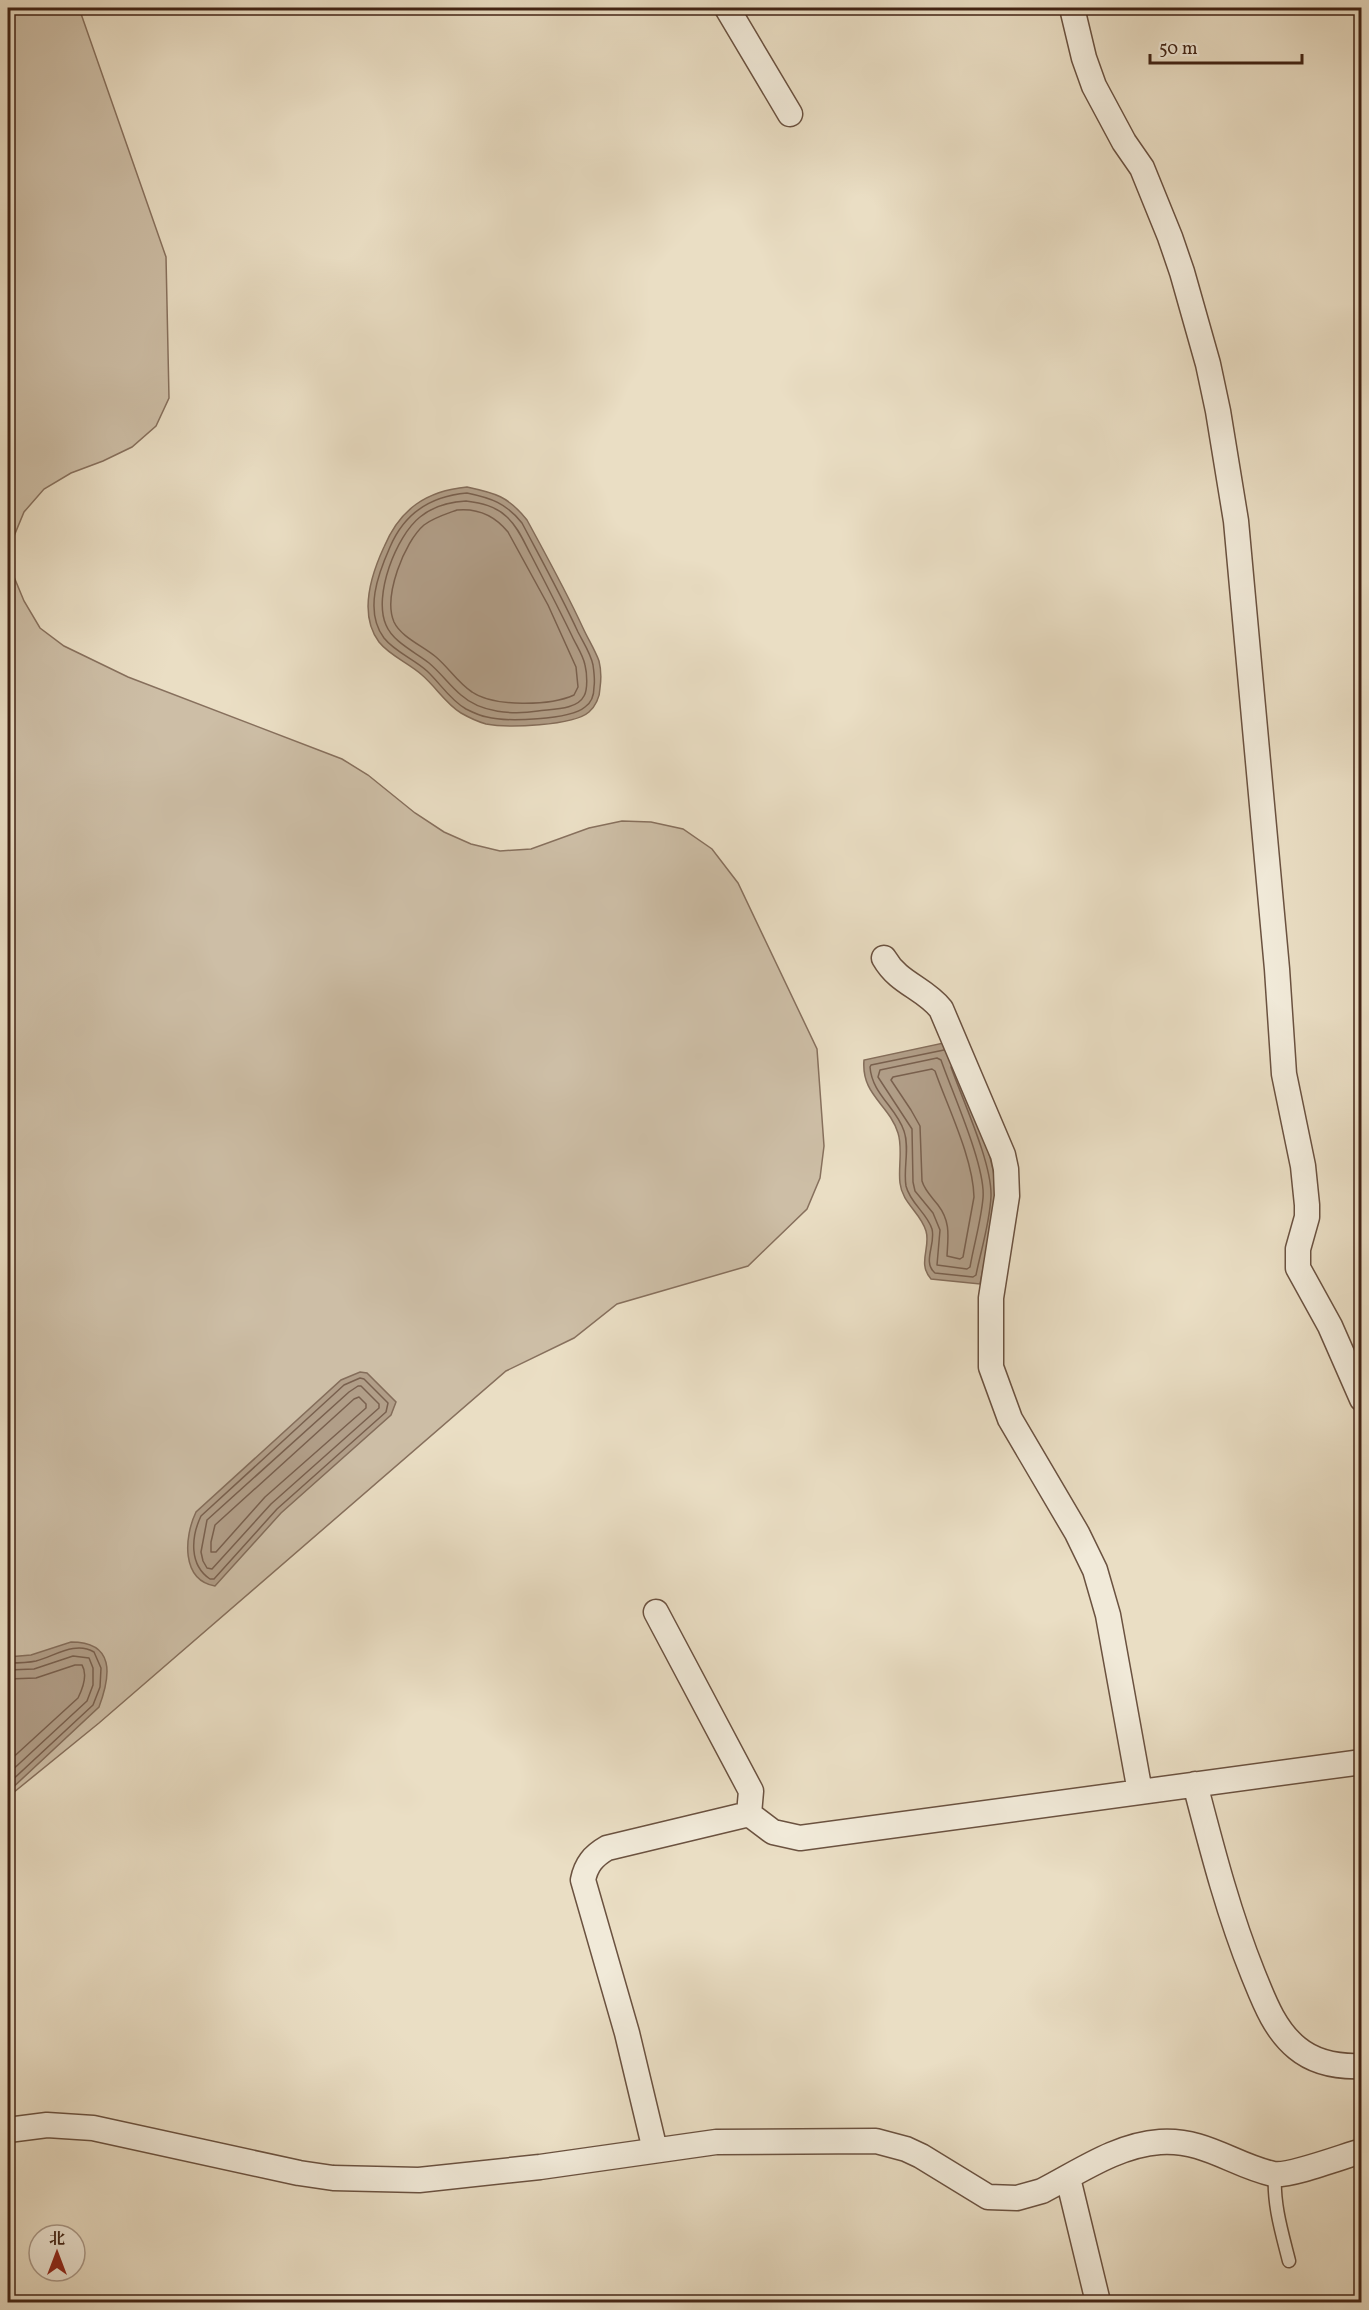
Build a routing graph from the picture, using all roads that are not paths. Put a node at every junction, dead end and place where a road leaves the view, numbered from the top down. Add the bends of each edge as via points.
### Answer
1 (728, 8) edge
2 (1072, 8) edge
3 (790, 114) dead end
4 (884, 958) dead end
5 (1362, 1399) edge
6 (656, 1612) dead end
7 (1362, 1762) edge
8 (1195, 1784) junction
9 (1140, 1792) junction
10 (749, 1814) junction
11 (1362, 2066) edge
12 (8, 2130) edge
13 (655, 2150) junction
14 (1362, 2151) edge
15 (1275, 2174) junction
16 (1068, 2178) junction
17 (1289, 2261) dead end
18 (1098, 2302) edge

1 - 3 street
2 - 5 street via 1094,86 1107,115 1142,168 1170,237 1202,341 1218,411 1238,543 1284,1074 1307,1205 1298,1249 1299,1275 1330,1326
4 - 9 street via 896,975 941,1009 1003,1155 1007,1196 991,1298 991,1367 1010,1419 1095,1570 1108,1615
6 - 10 street via 751,1791
7 - 8 street
8 - 9 street
8 - 11 street via 1223,1893 1277,2027 1310,2056 1342,2067
9 - 10 street via 800,1838 772,1832
10 - 13 street via 607,1848 593,1858 585,1872 583,1880 627,2033
12 - 13 street via 47,2125 93,2128 299,2173 390,2181 540,2167
13 - 16 street via 716,2142 876,2141 914,2152 988,2197 1002,2199 1030,2196
14 - 15 street
15 - 16 street via 1199,2147 1162,2142 1120,2151
15 - 17 lane via 1277,2210
16 - 18 street

